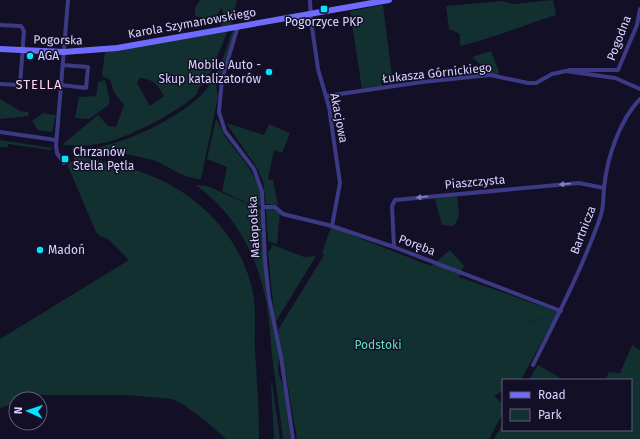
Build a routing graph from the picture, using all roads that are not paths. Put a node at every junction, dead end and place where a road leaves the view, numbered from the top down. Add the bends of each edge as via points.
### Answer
1 (68, 0) edge
2 (310, 0) edge
3 (389, 0) edge
4 (640, 9) edge
5 (311, 14) junction
6 (2, 26) edge
7 (238, 26) junction
8 (0, 48) edge
9 (117, 48) joint
10 (22, 50) junction
11 (64, 52) junction
12 (63, 64) junction
13 (566, 71) junction
14 (0, 84) edge
15 (61, 85) junction
16 (640, 89) edge
17 (326, 96) junction
18 (640, 99) edge
19 (0, 132) edge
20 (56, 140) junction
21 (64, 163) dead end
22 (604, 188) junction
23 (264, 207) junction
24 (332, 226) junction
25 (394, 247) junction
26 (561, 310) junction
27 (533, 365) dead end
28 (293, 439) edge

1 - 11 street
2 - 5 street, Akacjowa
3 - 5 street, Karola Szymanowskiego
4 - 13 street, Pogodna via 637,25 618,70
5 - 7 street, Karola Szymanowskiego
5 - 17 street, Akacjowa via 318,69
6 - 10 street via 23,28
7 - 9 street, Karola Szymanowskiego
7 - 23 street, Małopolska via 222,79 220,121 254,169 259,180
8 - 10 street, Pogorska
9 - 11 street, Pogorska
10 - 11 street, Pogorska
10 - 14 street via 20,85
11 - 12 street
12 - 15 street
12 - 15 street via 88,66 86,88
13 - 16 street, Łukasza Górnickiego via 615,78
13 - 17 street, Łukasza Górnickiego via 552,74 531,84 490,75
15 - 20 street
17 - 24 street, Akacjowa via 340,183
18 - 22 street, Bartnicza via 628,112 621,125 610,158
19 - 20 street
20 - 21 street via 57,153
22 -> 25 street, Piaszczysta via 579,183 395,200 392,206
22 - 26 street, Bartnicza via 601,216
23 - 24 street, Poręba via 275,207 283,214
23 - 28 street, Małopolska via 269,298
24 - 25 street, Poręba
25 - 26 street, Poręba
26 - 27 street, Bartnicza

